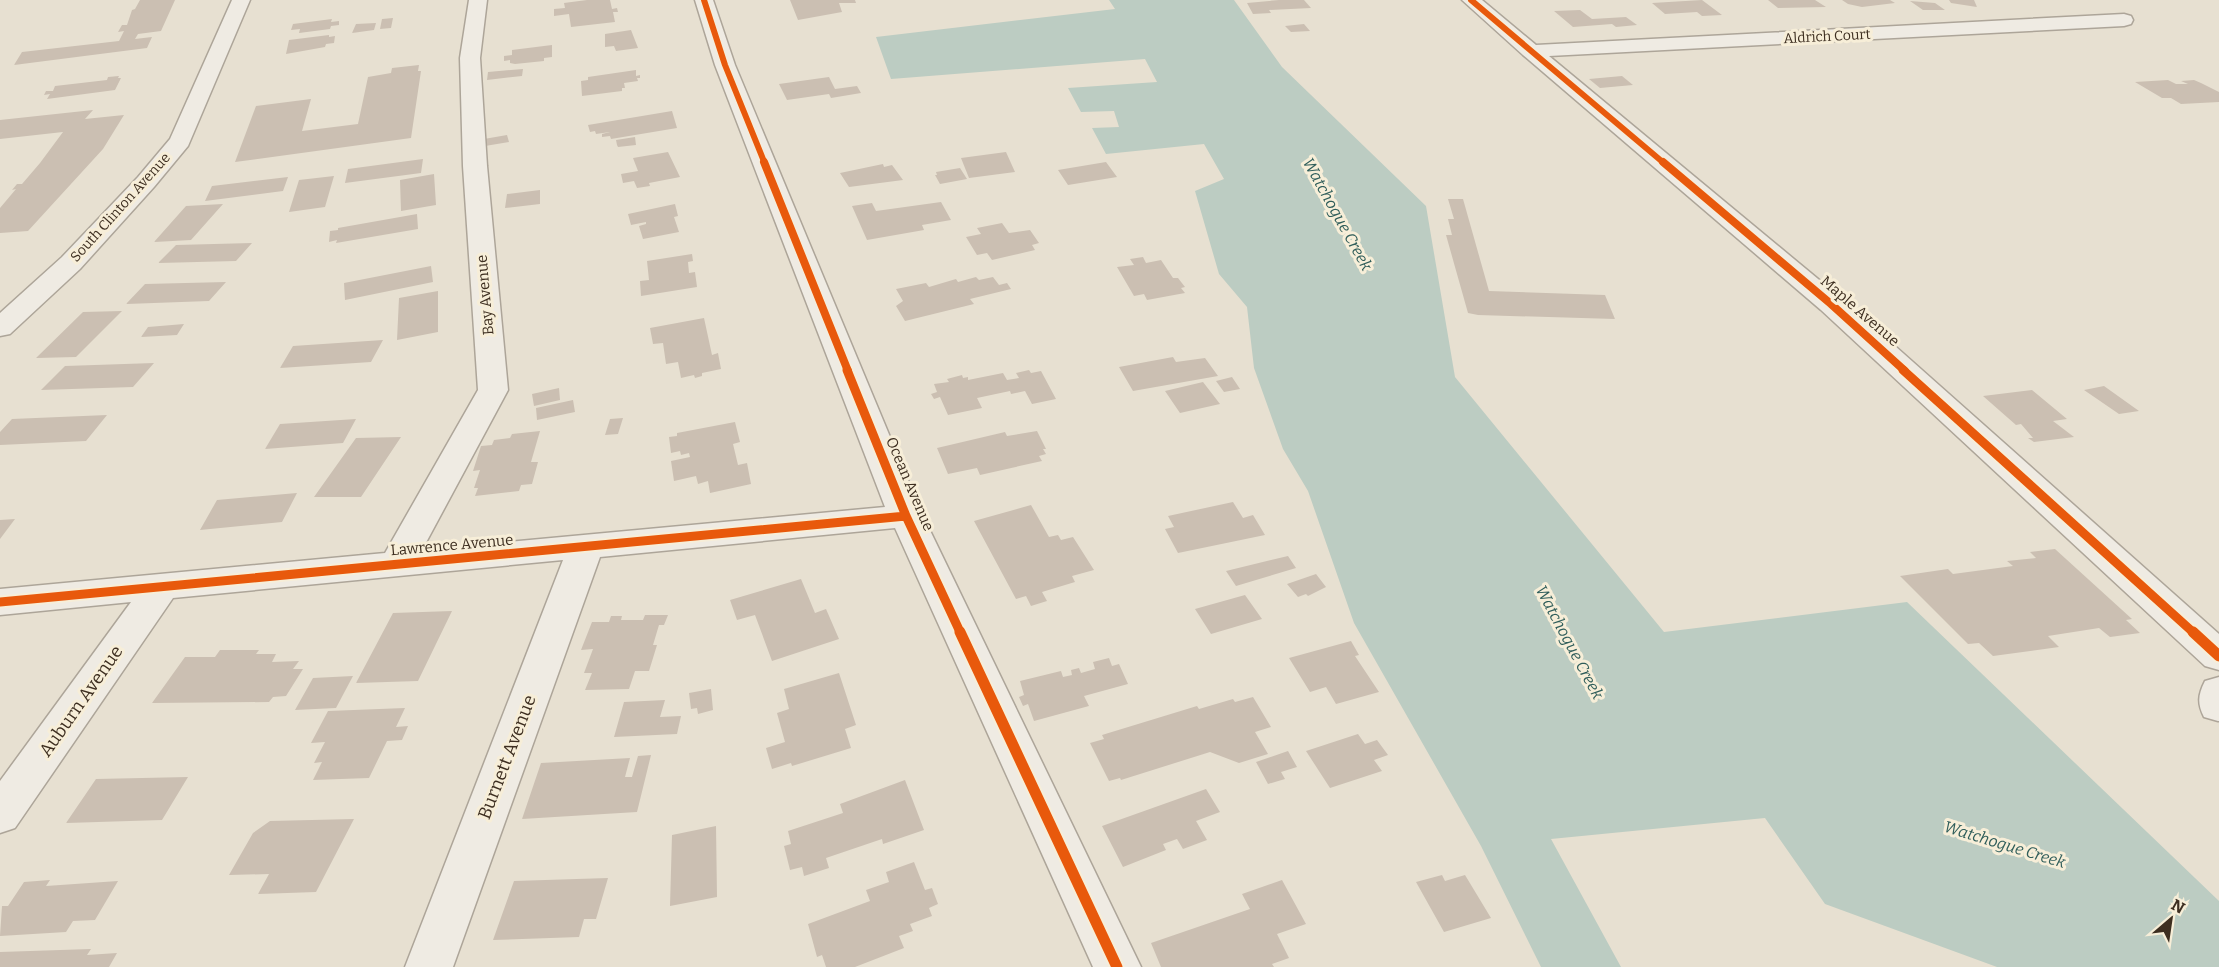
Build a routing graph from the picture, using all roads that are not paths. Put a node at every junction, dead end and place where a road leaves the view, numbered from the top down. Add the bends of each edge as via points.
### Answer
1 (241, 0) edge
2 (478, 0) edge
3 (704, 0) edge
4 (1471, 0) edge
5 (2103, 0) edge
6 (1530, 51) junction
7 (0, 328) edge
8 (906, 516) junction
9 (586, 548) junction
10 (396, 565) junction
11 (161, 588) junction
12 (0, 602) edge
13 (2219, 656) edge
14 (0, 815) edge
15 (429, 967) edge
16 (1117, 967) edge

1 - 7 street, South Clinton Avenue via 180,141 71,263
2 - 10 street, Bay Avenue via 470,57 493,390
3 - 8 street, Ocean Avenue via 725,65
4 - 6 street, Maple Avenue
5 - 6 street, Aldrich Court via 2124,20
6 - 13 street, Maple Avenue via 1831,304
8 - 9 street, Lawrence Avenue
8 - 16 street, Ocean Avenue
9 - 10 street, Lawrence Avenue
9 - 15 street, Burnett Avenue
10 - 11 street, Lawrence Avenue
11 - 12 street, Lawrence Avenue
11 - 14 street, Auburn Avenue

